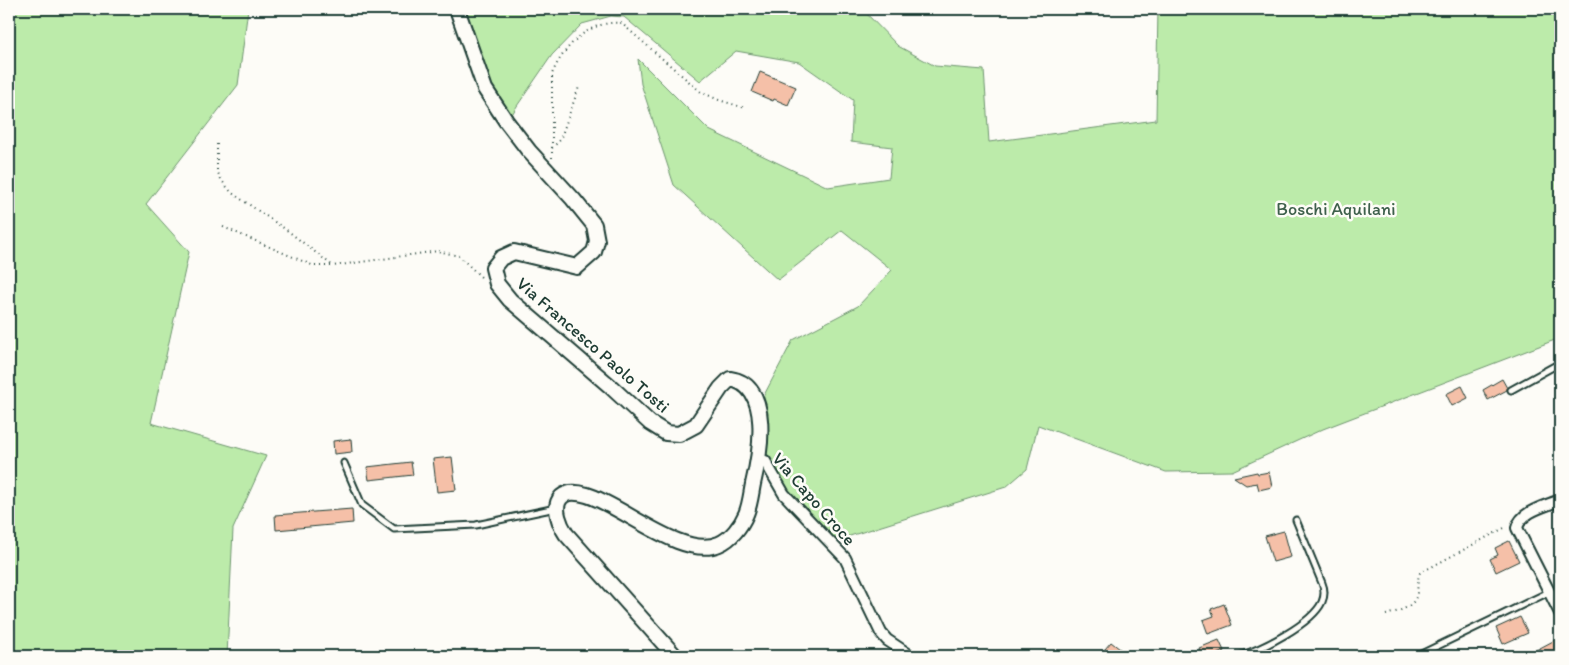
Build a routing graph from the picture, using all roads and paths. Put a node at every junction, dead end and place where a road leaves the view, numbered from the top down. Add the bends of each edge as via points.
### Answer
1 (457, 9) edge
2 (580, 87) dead end
3 (745, 108) dead end
4 (217, 144) dead end
5 (552, 148) junction
6 (552, 175) junction
7 (223, 227) dead end
8 (333, 266) junction
9 (495, 277) junction
10 (1560, 363) edge
11 (1512, 390) dead end
12 (758, 460) junction
13 (344, 463) dead end
14 (1560, 500) edge
15 (556, 508) junction
16 (1296, 520) dead end
17 (1519, 520) junction
18 (1549, 592) junction
19 (1560, 612) edge
20 (1386, 615) dead end
21 (1421, 654) dead end
22 (675, 656) edge
23 (911, 656) edge
24 (1239, 656) edge

1 - 6 main road, Via Francesco Paolo Tosti via 485,89 529,151
2 - 5 path via 560,140
3 - 5 path via 702,92 622,23 599,25 569,46 552,74
4 - 8 path via 217,171 232,193
5 - 6 path
6 - 9 main road, Via Francesco Paolo Tosti via 594,225 597,241 594,252 576,267 514,252 501,258 493,268
7 - 8 path via 314,266
8 - 9 path via 438,251 459,256 483,279
9 - 12 main road, Via Francesco Paolo Tosti via 510,300 650,423 666,433 679,434 696,425 721,388 730,379 740,380 758,404
10 - 11 lane
12 - 15 main road, Via Francesco Paolo Tosti via 747,513 729,537 712,546 695,547 681,542 584,494 564,496
12 - 23 street, Via Capo Croce via 765,461 784,494 845,558 881,633
13 - 15 lane via 362,506 394,529 476,526
14 - 17 street
15 - 22 main road via 559,522 571,541
16 - 24 lane via 1325,592 1322,601 1315,612 1293,630
17 - 18 street via 1518,532
17 - 20 path via 1427,568 1418,578 1414,602
18 - 19 street
18 - 21 lane

